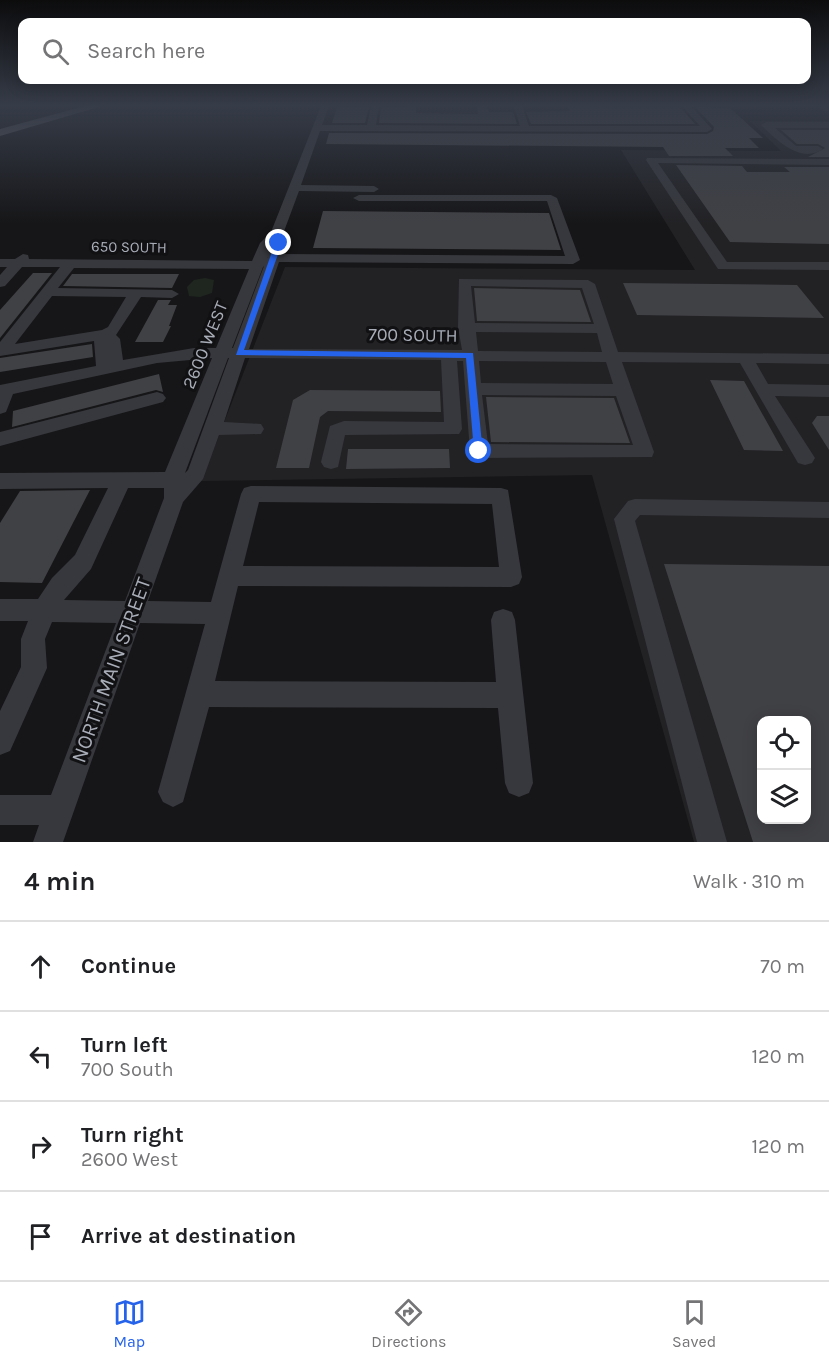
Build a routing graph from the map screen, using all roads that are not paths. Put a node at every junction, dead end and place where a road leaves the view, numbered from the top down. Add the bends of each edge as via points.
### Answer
1 (310, 145) edge
2 (790, 145) edge
3 (829, 149) edge
4 (829, 162) edge
5 (294, 188) junction
6 (555, 190) dead end
7 (359, 198) dead end
8 (277, 234) junction
9 (30, 252) dead end
10 (273, 258) junction
11 (0, 263) edge
12 (19, 263) junction
13 (71, 263) junction
14 (258, 265) junction
15 (829, 266) edge
16 (0, 283) edge
17 (47, 292) junction
18 (136, 293) junction
19 (172, 294) dead end
20 (466, 327) junction
21 (603, 329) junction
22 (106, 334) junction
23 (0, 351) edge
24 (231, 353) junction
25 (449, 355) junction
26 (470, 355) junction
27 (611, 356) junction
28 (745, 358) junction
29 (829, 358) edge
30 (110, 368) junction
31 (473, 388) junction
32 (3, 390) edge
33 (623, 390) junction
34 (763, 390) junction
35 (829, 391) edge
36 (157, 398) dead end
37 (0, 408) edge
38 (212, 428) junction
39 (255, 429) dead end
40 (0, 439) edge
41 (805, 458) dead end
42 (331, 462) dead end
43 (196, 474) joint
44 (122, 480) junction
45 (175, 484) junction
46 (3, 486) edge
47 (829, 510) edge
48 (230, 576) junction
49 (0, 610) edge
50 (44, 611) junction
51 (132, 613) junction
52 (220, 613) junction
53 (503, 620) dead end
54 (200, 694) junction
55 (510, 695) junction
56 (0, 741) edge
57 (519, 783) dead end
58 (173, 792) dead end
59 (0, 810) edge
60 (60, 810) junction
61 (48, 842) edge
62 (712, 842) edge

1 - 5 street, 2600 WEST
2 - 3 street via 794,149
4 - 15 street via 651,160 723,266
5 - 6 street
5 - 8 street, 2600 WEST
7 - 10 street via 551,198 573,260
8 - 10 street, 2600 WEST via 279,243
8 - 14 street, 2600 WEST via 266,243
9 - 12 street
10 - 24 street, 2600 WEST
11 - 12 street, 650 SOUTH
12 - 13 street, 650 SOUTH
12 - 16 street
13 - 14 street, 650 SOUTH
13 - 17 street
14 - 24 street, 2600 WEST
17 - 18 street
17 - 23 street
18 - 19 street
18 - 22 street via 114,330
20 - 21 street
20 - 21 street via 464,282 588,284
20 - 26 street
21 - 27 street
22 - 23 street
22 - 30 street via 102,340
24 - 25 street, 700 SOUTH
24 - 30 street, 700 SOUTH via 170,355
24 - 38 street, 2600 WEST
24 - 45 street, 2600 WEST
25 - 26 street, 700 SOUTH
25 - 42 street via 453,429 344,428 336,431
26 - 27 street, 700 SOUTH
26 - 31 street
27 - 28 street, 700 SOUTH
27 - 33 street
28 - 29 street, 700 SOUTH
28 - 34 street
30 - 32 street, 700 SOUTH
31 - 33 street
31 - 33 street via 479,451 645,452
32 - 37 street
34 - 35 street
34 - 41 street
36 - 40 street
38 - 39 street
38 - 43 street, 2600 WEST
43 - 45 street, NORTH MAIN STREET
44 - 45 street
44 - 46 street
44 - 50 street via 84,562 60,585
45 - 51 street, NORTH MAIN STREET
47 - 62 street via 635,507 624,519
48 - 48 street via 251,494 501,496 511,578
48 - 52 street
49 - 50 street
50 - 51 street
50 - 56 street via 33,639 34,668
51 - 52 street
51 - 60 street, NORTH MAIN STREET
52 - 54 street
53 - 55 street
54 - 55 street
54 - 58 street
55 - 57 street
59 - 60 street
60 - 61 street, NORTH MAIN STREET

